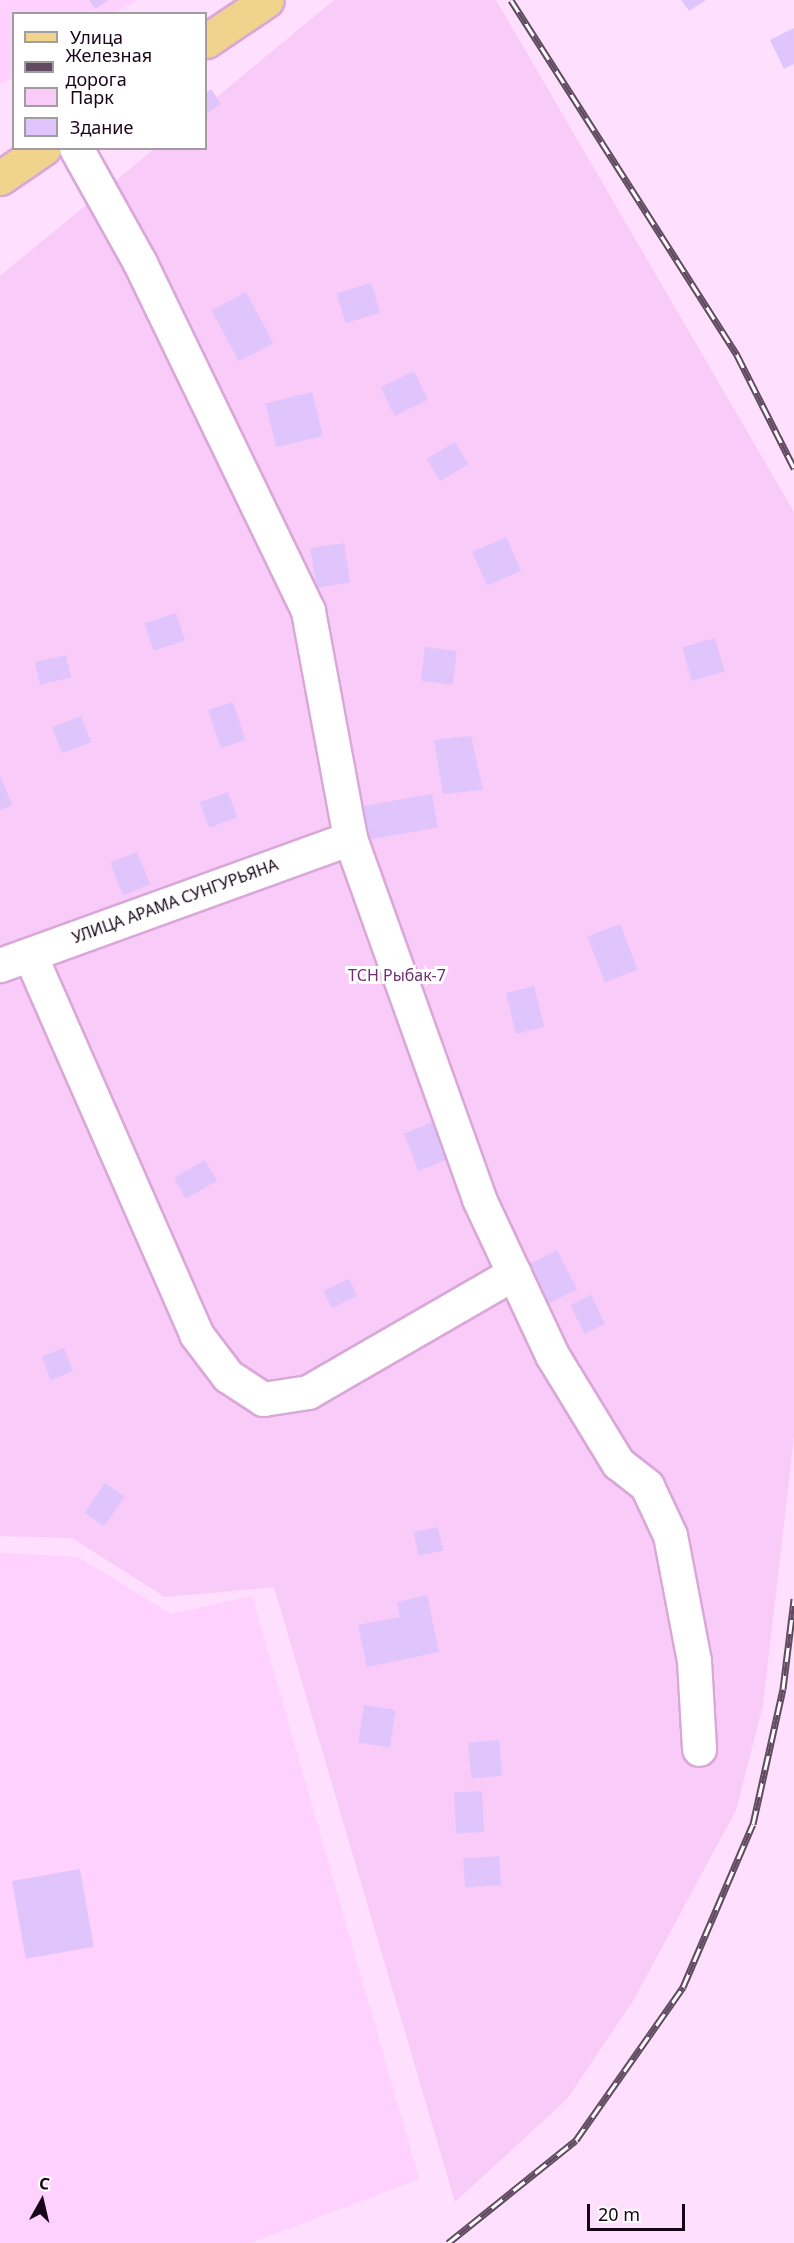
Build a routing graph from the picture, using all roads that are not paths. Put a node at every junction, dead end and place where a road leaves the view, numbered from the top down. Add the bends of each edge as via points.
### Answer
1 (267, 0) edge
2 (207, 40) edge
3 (41, 150) edge
4 (77, 150) edge
5 (0, 178) edge
6 (350, 838) junction
7 (15, 960) edge
8 (514, 1273) junction
9 (699, 1749) dead end

1 - 2 main road
3 - 5 main road
4 - 6 lane via 140,263 308,611
6 - 7 lane, УЛИЦА АРАМА СУНГУРЬЯНА
6 - 8 lane via 479,1199
7 - 8 lane via 196,1334 228,1376 263,1399 308,1392
8 - 9 lane via 552,1355 618,1463 647,1486 670,1535 694,1661

